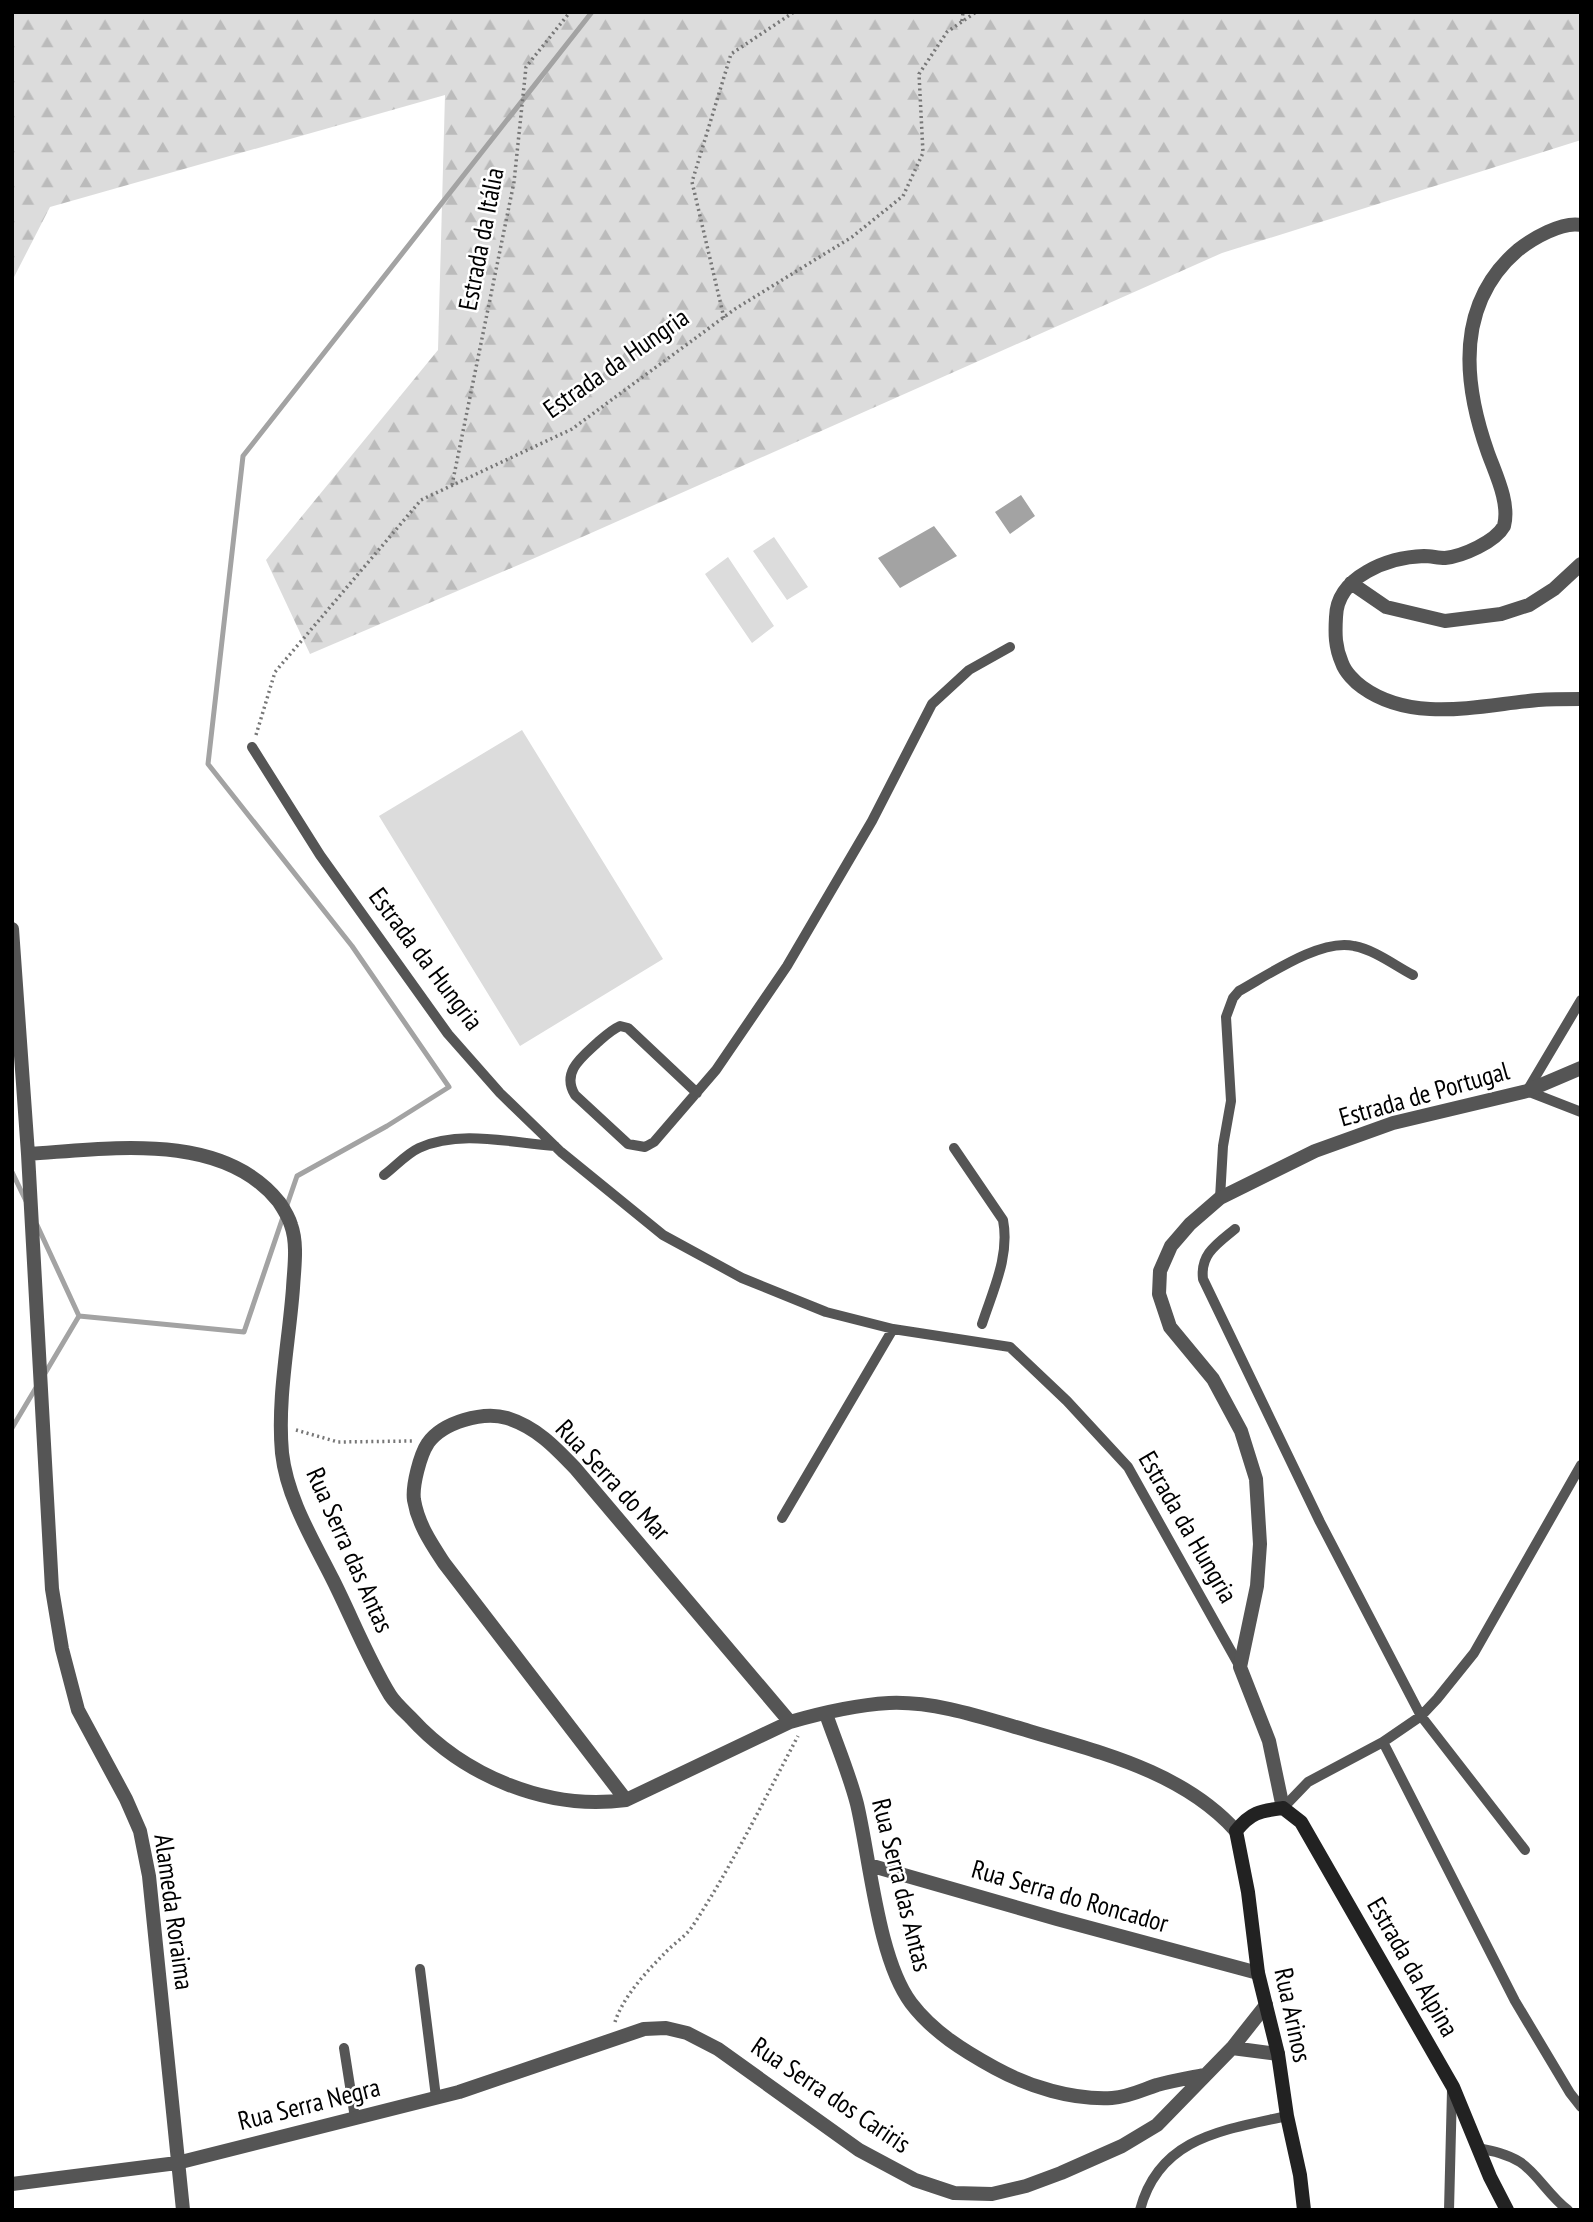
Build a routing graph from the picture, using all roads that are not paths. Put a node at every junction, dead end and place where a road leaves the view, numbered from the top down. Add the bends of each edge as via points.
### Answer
1 (1581, 226) edge
2 (1581, 564) edge
3 (1351, 583) junction
4 (1010, 647) dead end
5 (1581, 699) edge
6 (252, 747) road end
7 (12, 929) edge
8 (1413, 975) dead end
9 (1581, 999) edge
10 (1581, 1069) edge
11 (1527, 1091) junction
12 (696, 1093) junction
13 (1581, 1112) edge
14 (555, 1146) junction
15 (954, 1148) dead end
16 (28, 1154) junction
17 (384, 1175) dead end
18 (1220, 1198) junction
19 (1235, 1229) dead end
20 (982, 1324) dead end
21 (893, 1329) junction
22 (1581, 1465) edge
23 (782, 1518) dead end
24 (1240, 1667) junction
25 (825, 1714) junction
26 (1421, 1716) junction
27 (790, 1722) junction
28 (1383, 1742) junction
29 (626, 1800) junction
30 (1283, 1808) junction
31 (1236, 1831) junction
32 (1525, 1850) dead end
33 (869, 1865) junction
34 (420, 1969) dead end
35 (1258, 1973) junction
36 (1266, 2005) junction
37 (610, 2040) joint
38 (344, 2048) dead end
39 (1232, 2048) junction
40 (1278, 2054) junction
41 (1204, 2075) junction
42 (1453, 2087) junction
43 (436, 2097) junction
44 (1581, 2106) edge
45 (1287, 2116) junction
46 (355, 2118) junction
47 (1478, 2148) junction
48 (177, 2163) junction
49 (12, 2184) edge
50 (183, 2210) edge
51 (1140, 2210) edge
52 (1304, 2210) edge
53 (1449, 2210) edge
54 (1507, 2210) edge
55 (1568, 2210) edge

1 - 3 street via 1573,224 1532,239 1500,266 1470,337 1468,366 1476,419 1505,507 1501,531 1463,552 1445,558 1399,559
2 - 3 street via 1529,605 1454,621 1386,607
3 - 5 street via 1336,604 1335,644 1343,667 1377,698 1405,707 1436,709
4 - 12 lane via 970,670 932,705 872,821 794,955
6 - 14 lane, Estrada da Hungria via 320,855 448,1034
7 - 16 street, Alameda Roraima
8 - 18 lane via 1367,949 1337,945 1318,949 1239,991 1226,1017 1231,1101
9 - 11 lane
10 - 11 street, Estrada de Portugal
11 - 13 lane
11 - 18 street, Estrada de Portugal via 1393,1122 1315,1152
12 - 12 lane via 654,1142 636,1147 575,1095 570,1077 578,1061 620,1026 628,1028
14 - 17 lane via 473,1138 439,1140 415,1150
14 - 21 lane, Estrada da Hungria via 663,1235 742,1278 826,1312
15 - 20 lane via 1003,1220 1000,1269
16 - 29 street, Rua Serra das Antas via 148,1147 203,1155 240,1169 279,1202 292,1226 295,1257 281,1426 289,1483 391,1696 432,1741 474,1769 524,1791 566,1801
16 - 48 street, Alameda Roraima via 52,1590 78,1710 140,1831 149,1876
18 - 24 street, Estrada de Portugal via 1171,1246 1160,1272 1160,1294 1170,1326 1213,1379 1241,1431 1256,1479 1261,1544
19 - 26 lane via 1210,1250 1203,1279 1320,1522
21 - 23 lane
21 - 24 lane, Estrada da Hungria via 1010,1348 1068,1401 1128,1467
22 - 26 lane via 1474,1653
24 - 30 street, Estrada da Hungria via 1269,1741
25 - 27 street, Rua Serra das Antas
25 - 31 street, Rua Serra das Antas via 889,1703 975,1715 1156,1774 1199,1797
25 - 33 street, Rua Serra das Antas via 856,1802
26 - 28 lane
26 - 32 lane
27 - 29 street, Rua Serra das Antas
27 - 29 street, Rua Serra do Mar via 545,1438 504,1417 484,1416 453,1425 428,1443 415,1478 414,1498 422,1528
28 - 30 lane via 1308,1782
28 - 44 lane via 1515,2001
30 - 31 street via 1259,1811
30 - 42 street, Estrada da Alpina via 1301,1822
31 - 35 street, Rua Arinos
33 - 35 street, Rua Serra do Roncador
33 - 41 street, Rua Serra das Antas via 899,1981 911,2003 964,2051 1014,2078 1084,2097 1138,2094
34 - 43 lane
35 - 36 street, Rua Arinos
36 - 39 street
36 - 40 street, Rua Arinos
37 - 41 street, Rua Serra dos Cariris via 644,2029 687,2033 718,2049 859,2150 915,2180 954,2193 992,2194 1026,2186 1122,2146 1157,2124
37 - 43 street, Rua Serra Negra
38 - 46 lane
39 - 40 street
39 - 41 street
40 - 45 street, Rua Arinos
42 - 47 street, Estrada da Alpina
42 - 53 lane
43 - 46 street, Rua Serra Negra
45 - 51 lane via 1211,2133 1181,2149 1158,2169
45 - 52 street, Rua Arinos
46 - 48 street, Rua Serra Negra
47 - 54 street, Estrada da Alpina
47 - 55 lane via 1522,2163
48 - 49 street, Rua Serra Negra
48 - 50 street, Alameda Roraima

